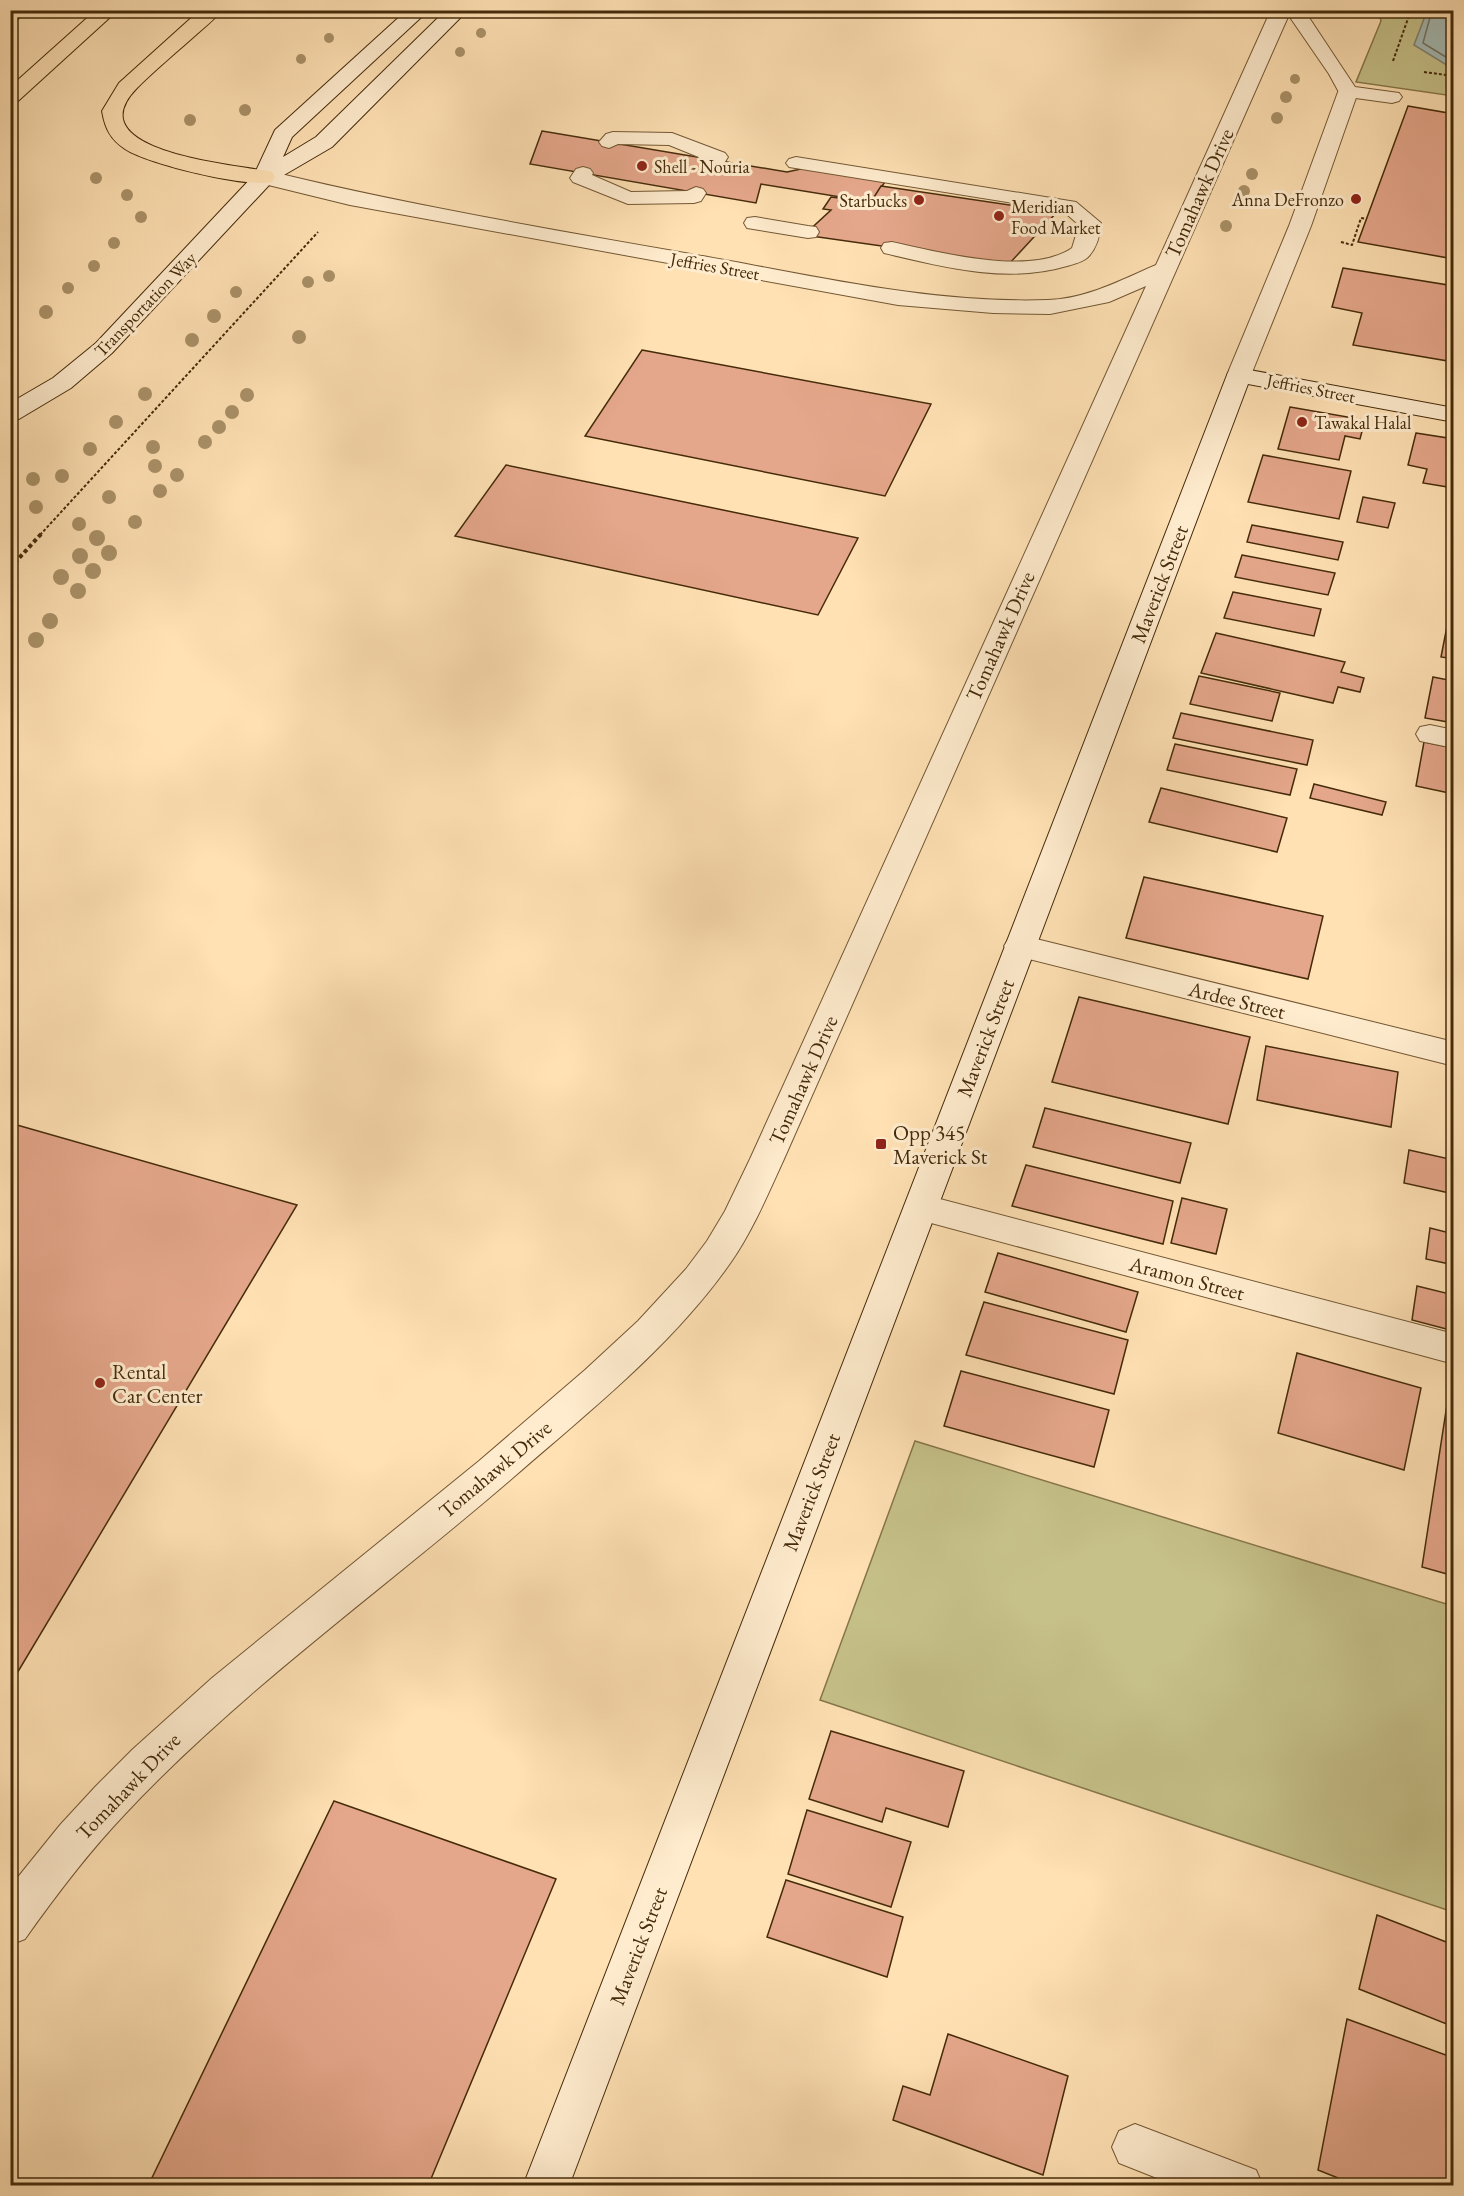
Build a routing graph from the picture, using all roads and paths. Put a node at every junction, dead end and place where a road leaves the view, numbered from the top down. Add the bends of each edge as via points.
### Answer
1 (16, 10) edge
2 (108, 10) edge
3 (212, 10) edge
4 (419, 10) edge
5 (458, 10) edge
6 (1281, 10) edge
7 (1294, 10) edge
8 (1412, 10) edge
9 (10, 16) edge
10 (1391, 67) dead end
11 (1424, 72) dead end
12 (1454, 76) edge
13 (1348, 92) junction
14 (1392, 97) dead end
15 (10, 98) edge
16 (609, 142) dead end
17 (716, 160) dead end
18 (796, 163) dead end
19 (583, 173) dead end
20 (264, 177) junction
21 (696, 193) dead end
22 (1367, 219) dead end
23 (755, 224) dead end
24 (318, 232) dead end
25 (808, 232) dead end
26 (1344, 233) dead end
27 (892, 248) dead end
28 (1165, 269) junction
29 (1239, 375) junction
30 (10, 414) edge
31 (1454, 415) edge
32 (10, 568) edge
33 (1020, 946) junction
34 (1454, 1054) edge
35 (921, 1207) junction
36 (1454, 1349) edge
37 (10, 1924) edge
38 (1135, 2146) dead end
39 (546, 2186) edge
40 (1240, 2186) edge

1 - 9 main road
2 - 15 main road
3 - 20 main road via 120,94 113,115 116,129 127,143 148,153
4 - 20 street, Transportation Way via 282,134
5 - 20 street, Transportation Way via 324,142
6 - 28 street, Tomahawk Drive
7 - 13 lane
8 - 10 path
11 - 12 path
13 - 14 lane
13 - 29 street, Maverick Street via 1300,226
16 - 17 lane via 612,138 668,146 718,157
18 - 27 lane via 1070,206 1090,223 1089,239 1079,254 1052,265 1016,269
19 - 21 lane via 580,178 633,190 694,198
20 - 28 street, Jeffries Street via 350,198 898,298 1016,308 1060,306 1101,297
20 - 30 street, Transportation Way via 104,348 62,383
22 - 26 path via 1361,218 1352,244 1341,243
23 - 25 lane
24 - 32 path
28 - 37 street, Tomahawk Drive via 767,1159 741,1215 718,1252 639,1341 576,1401 463,1498 214,1699 123,1785 34,1888
29 - 31 street, Jeffries Street
29 - 33 street, Maverick Street
33 - 34 street, Ardee Street
33 - 35 street, Maverick Street
35 - 36 street, Aramon Street
35 - 39 street, Maverick Street
38 - 40 street

